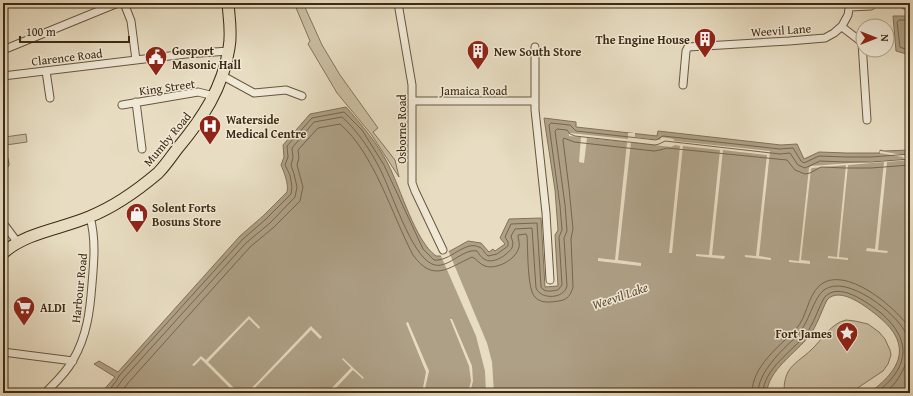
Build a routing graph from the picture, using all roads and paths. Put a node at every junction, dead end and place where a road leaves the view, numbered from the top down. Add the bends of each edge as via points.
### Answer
1 (118, 3) edge
2 (124, 3) edge
3 (228, 3) edge
4 (398, 3) edge
5 (850, 5) edge
6 (871, 6) dead end
7 (842, 27) junction
8 (535, 47) dead end
9 (3, 50) edge
10 (229, 51) junction
11 (136, 60) junction
12 (46, 70) junction
13 (3, 76) edge
14 (223, 76) junction
15 (683, 85) dead end
16 (214, 96) junction
17 (302, 96) dead end
18 (50, 98) dead end
19 (413, 101) junction
20 (535, 101) junction
21 (136, 102) junction
22 (122, 104) dead end
23 (868, 120) dead end
24 (142, 150) dead end
25 (3, 155) edge
26 (5, 164) dead end
27 (90, 217) junction
28 (3, 223) edge
29 (18, 243) junction
30 (443, 250) dead end
31 (3, 252) edge
32 (550, 280) dead end
33 (3, 352) edge
34 (73, 361) junction
35 (45, 393) edge

1 - 9 street
2 - 11 street via 131,21
3 - 10 main road, Mumby Road
4 - 19 street, Osborne Road
5 - 6 street
5 - 7 street
7 - 15 street, Weevil Lane via 823,38 688,47
7 - 23 street via 862,43
8 - 20 street
10 - 11 street, Clarence Road
10 - 14 main road, Mumby Road
11 - 12 street, Clarence Road
12 - 13 street, Clarence Road
12 - 18 street
14 - 16 main road, Mumby Road
14 - 17 street via 256,93 286,90
16 - 21 street, King Street via 198,92
16 - 27 main road, Mumby Road via 198,124 159,172 127,197
19 - 20 street, Jamaica Road
19 - 30 street, Osborne Road via 412,183
20 - 32 street
21 - 22 street, King Street
21 - 24 street
25 - 26 street
27 - 29 main road, Mumby Road
27 - 34 street, Harbour Road via 94,242 89,316
28 - 29 street
29 - 31 main road, Mumby Road
33 - 34 street
34 - 35 street, Harbour Road

